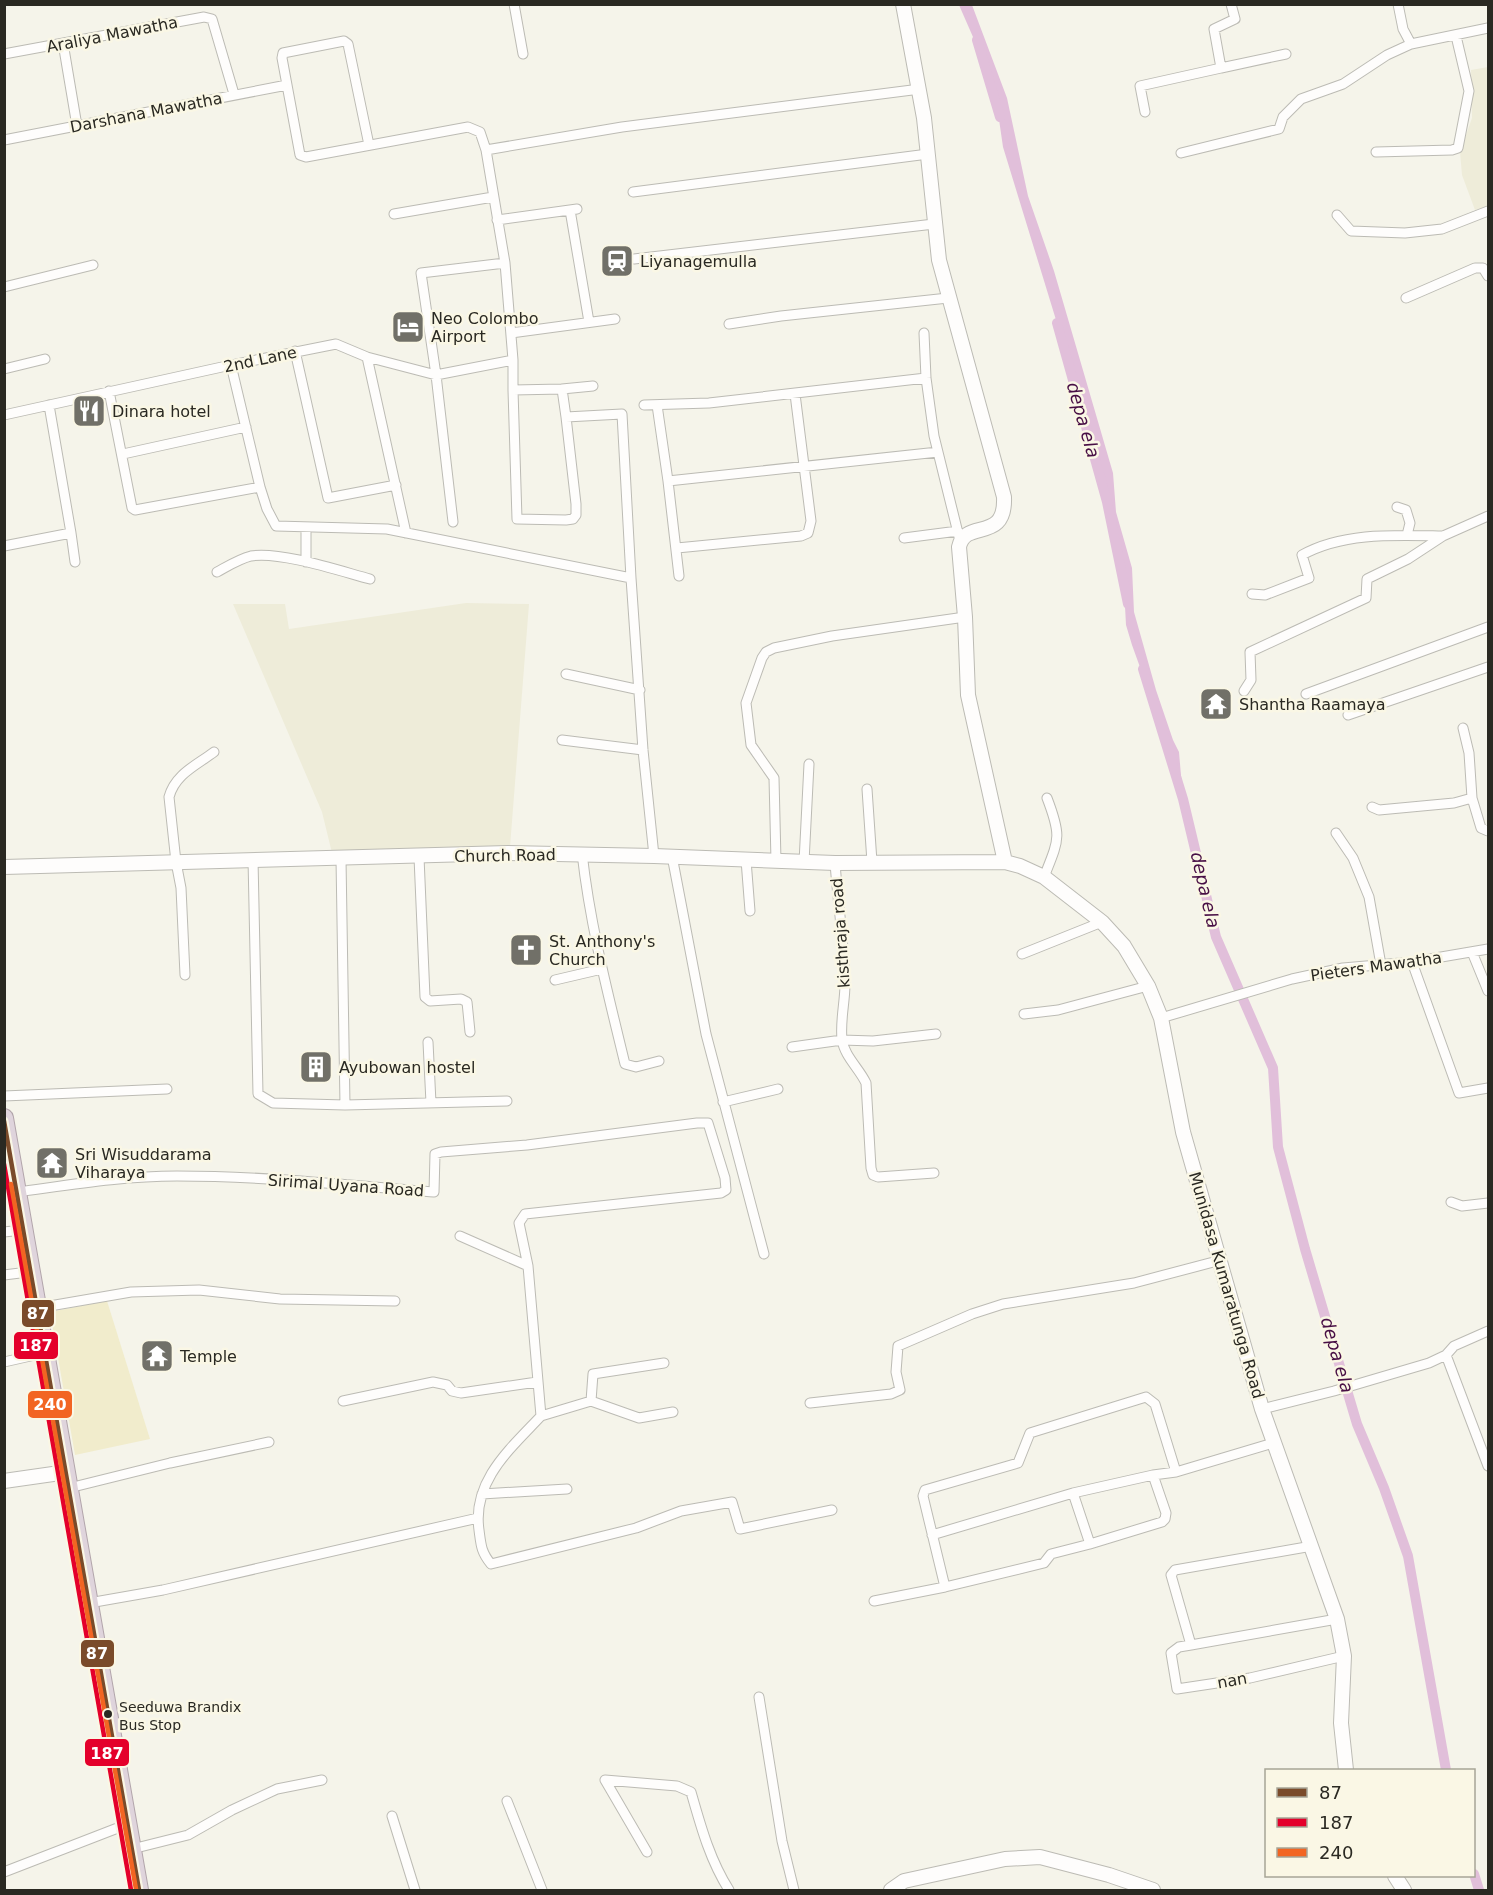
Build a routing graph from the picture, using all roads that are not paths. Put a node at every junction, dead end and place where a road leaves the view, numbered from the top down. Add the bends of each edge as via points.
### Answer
1 (514, 4) edge
2 (903, 4) edge
3 (1231, 4) edge
4 (1398, 4) edge
5 (1488, 28) edge
6 (1456, 36) junction
7 (63, 43) junction
8 (1411, 45) junction
9 (4, 54) edge
10 (522, 54) dead end
11 (1286, 54) dead end
12 (1221, 68) junction
13 (287, 85) junction
14 (920, 89) junction
15 (234, 94) junction
16 (1145, 112) dead end
17 (77, 126) junction
18 (4, 140) edge
19 (369, 145) junction
20 (486, 150) junction
21 (1376, 152) dead end
22 (1181, 153) dead end
23 (928, 154) junction
24 (633, 192) dead end
25 (493, 197) junction
26 (1488, 211) edge
27 (394, 214) dead end
28 (1337, 215) dead end
29 (497, 220) junction
30 (934, 224) junction
31 (634, 258) dead end
32 (505, 263) junction
33 (93, 266) dead end
34 (1488, 276) edge
35 (4, 286) edge
36 (948, 298) junction
37 (1406, 298) dead end
38 (615, 319) dead end
39 (589, 322) junction
40 (729, 324) dead end
41 (511, 333) junction
42 (924, 333) dead end
43 (295, 351) junction
44 (367, 357) junction
45 (45, 359) dead end
46 (513, 360) junction
47 (231, 365) junction
48 (4, 369) edge
49 (436, 375) junction
50 (926, 378) junction
51 (593, 386) dead end
52 (562, 389) junction
53 (513, 390) junction
54 (109, 391) junction
55 (795, 394) junction
56 (49, 405) junction
57 (644, 405) dead end
58 (657, 405) junction
59 (4, 415) edge
60 (566, 417) junction
61 (246, 427) junction
62 (938, 452) junction
63 (123, 454) junction
64 (803, 467) junction
65 (668, 481) junction
66 (396, 485) junction
67 (260, 487) junction
68 (1397, 507) dead end
69 (1488, 516) edge
70 (453, 522) dead end
71 (306, 527) junction
72 (70, 533) junction
73 (406, 533) junction
74 (1407, 535) junction
75 (959, 536) junction
76 (1443, 536) junction
77 (904, 538) dead end
78 (4, 546) edge
79 (677, 548) junction
80 (75, 562) dead end
81 (306, 562) junction
82 (217, 572) dead end
83 (679, 576) dead end
84 (631, 578) junction
85 (370, 579) dead end
86 (1252, 594) dead end
87 (965, 617) junction
88 (1488, 630) edge
89 (1488, 668) edge
90 (566, 674) dead end
91 (640, 690) junction
92 (1244, 691) dead end
93 (1306, 694) dead end
94 (1348, 715) dead end
95 (1464, 728) dead end
96 (562, 740) dead end
97 (643, 750) junction
98 (214, 752) dead end
99 (809, 764) dead end
100 (867, 789) dead end
101 (1047, 798) dead end
102 (1473, 798) junction
103 (1372, 807) dead end
104 (1488, 831) edge
105 (1336, 833) dead end
106 (582, 854) junction
107 (419, 856) junction
108 (654, 856) junction
109 (672, 856) junction
110 (253, 860) junction
111 (341, 860) junction
112 (746, 860) junction
113 (776, 861) junction
114 (176, 862) junction
115 (804, 862) junction
116 (872, 862) junction
117 (1005, 862) junction
118 (836, 863) junction
119 (4, 867) edge
120 (1044, 877) junction
121 (750, 911) dead end
122 (1102, 922) junction
123 (1488, 949) edge
124 (1472, 952) junction
125 (1022, 954) dead end
126 (1412, 962) junction
127 (1381, 965) junction
128 (602, 969) junction
129 (185, 975) dead end
130 (555, 980) dead end
131 (1148, 986) junction
132 (1488, 992) edge
133 (1024, 1014) dead end
134 (1161, 1018) junction
135 (470, 1032) dead end
136 (936, 1034) dead end
137 (842, 1040) junction
138 (428, 1042) dead end
139 (792, 1047) dead end
140 (659, 1061) dead end
141 (1488, 1088) edge
142 (167, 1089) dead end
143 (778, 1089) dead end
144 (4, 1096) edge
145 (507, 1101) dead end
146 (723, 1102) junction
147 (431, 1103) junction
148 (345, 1105) junction
149 (4, 1118) edge
150 (934, 1173) dead end
151 (11, 1189) edge
152 (1451, 1202) dead end
153 (1488, 1203) edge
154 (9, 1232) edge
155 (460, 1236) dead end
156 (764, 1254) dead end
157 (1221, 1260) junction
158 (528, 1266) junction
159 (12, 1274) edge
160 (394, 1301) dead end
161 (38, 1308) junction
162 (1488, 1330) edge
163 (35, 1355) junction
164 (1446, 1355) junction
165 (4, 1362) edge
166 (664, 1363) dead end
167 (537, 1382) junction
168 (343, 1401) dead end
169 (591, 1401) junction
170 (810, 1403) dead end
171 (1262, 1409) junction
172 (673, 1412) dead end
173 (541, 1416) junction
174 (269, 1442) dead end
175 (1273, 1443) junction
176 (1488, 1466) edge
177 (1176, 1472) junction
178 (1153, 1475) junction
179 (64, 1478) junction
180 (4, 1481) edge
181 (567, 1489) dead end
182 (1073, 1493) junction
183 (482, 1494) junction
184 (832, 1510) dead end
185 (477, 1518) junction
186 (932, 1535) junction
187 (1090, 1544) junction
188 (1312, 1546) junction
189 (945, 1587) junction
190 (874, 1601) dead end
191 (89, 1603) junction
192 (1337, 1618) junction
193 (1191, 1645) junction
194 (1344, 1656) junction
195 (759, 1697) dead end
196 (1346, 1769) edge
197 (322, 1780) dead end
198 (507, 1801) dead end
199 (392, 1816) dead end
200 (123, 1826) junction
201 (132, 1850) junction
202 (647, 1852) dead end
203 (4, 1872) edge
204 (1396, 1877) edge
205 (129, 1890) edge
206 (139, 1890) edge
207 (415, 1890) edge
208 (542, 1890) edge
209 (729, 1890) edge
210 (794, 1890) edge
211 (891, 1890) edge
212 (1153, 1890) edge
213 (1404, 1890) edge

1 - 10 street
2 - 14 street
3 - 12 street via 1235,19 1214,28
4 - 8 street
5 - 6 street
6 - 8 street
6 - 21 street via 1469,91 1458,148
7 - 9 street, Araliya Mawatha
7 - 15 street, Araliya Mawatha via 204,17 212,19
7 - 17 street
8 - 22 street via 1387,55 1343,84 1301,99 1282,117 1279,129
11 - 12 street
12 - 16 street via 1140,86
13 - 15 street, Darshana Mawatha
13 - 19 street via 300,155 306,158
13 - 19 street via 283,52 344,41 348,44
14 - 20 street via 622,127
14 - 23 street
15 - 17 street, Darshana Mawatha
17 - 18 street, Darshana Mawatha
19 - 20 street via 468,127 480,132
20 - 25 street
23 - 24 street
23 - 30 street
25 - 27 street
25 - 29 street
26 - 28 street via 1442,229 1405,233 1351,231
29 - 32 street
29 - 39 street via 573,210
30 - 31 street
30 - 36 street
32 - 41 street
32 - 49 street via 421,273
33 - 35 street
34 - 37 street via 1483,268 1475,268
36 - 40 street
36 - 75 street via 1004,497 1000,521
38 - 39 street
39 - 41 street
41 - 46 street
42 - 50 street
43 - 44 street, 2nd Lane via 336,344
43 - 47 street, 2nd Lane
43 - 66 street via 328,498
44 - 49 street, 2nd Lane
44 - 66 street
45 - 48 street
46 - 49 street, 2nd Lane
46 - 53 street
47 - 54 street, 2nd Lane
47 - 61 street
49 - 70 street
50 - 55 street
50 - 62 street
51 - 52 street
52 - 53 street
52 - 60 street
53 - 60 street via 517,519 566,520 576,515
54 - 56 street, 2nd Lane
54 - 63 street
55 - 58 street
55 - 64 street
56 - 59 street, 2nd Lane
56 - 72 street
57 - 58 street
58 - 65 street
60 - 84 street via 622,414
61 - 63 street
61 - 67 street
62 - 64 street
62 - 75 street
63 - 67 street via 135,510
64 - 65 street
64 - 79 street via 811,521 807,533
65 - 79 street
66 - 73 street
67 - 71 street via 276,526
68 - 74 street via 1406,510 1410,523
69 - 76 street
71 - 73 street
71 - 81 street
72 - 78 street
72 - 80 street
73 - 84 street
74 - 76 street
74 - 86 street via 1338,540 1316,547 1302,555 1309,578 1265,595
75 - 77 street
75 - 87 street
76 - 92 street via 1367,579 1366,598 1250,652 1251,680
79 - 83 street
81 - 82 street via 252,556
81 - 85 street
84 - 91 street
87 - 113 street via 832,636 766,652 746,703 751,745 774,778
87 - 117 street via 968,695
88 - 93 street
89 - 94 street
90 - 91 street
91 - 97 street
95 - 102 street
96 - 97 street
97 - 108 street
98 - 114 street via 172,786 169,796
99 - 115 street
100 - 116 street
101 - 120 street via 1057,839
102 - 103 street via 1379,810
102 - 104 street via 1481,828
105 - 127 street via 1353,858 1369,897
106 - 107 street, Church Road
106 - 108 street, Church Road
106 - 128 street
107 - 111 street, Church Road
107 - 135 street via 425,997 430,1001 467,1002
108 - 109 street, Church Road
109 - 112 street, Church Road
109 - 146 street
110 - 111 street, Church Road
110 - 114 street, Church Road
110 - 148 street via 258,1094 273,1103
111 - 148 street
112 - 113 street, Church Road
112 - 121 street
113 - 115 street, Church Road
114 - 119 street, Church Road
114 - 129 street
115 - 118 street, Church Road
116 - 117 street, Church Road
116 - 118 street, Church Road
117 - 120 street, Munidasa Kumaratunga Road
118 - 137 street, kisthraja road via 844,964
120 - 122 street, Munidasa Kumaratunga Road
122 - 125 street
122 - 131 street, Munidasa Kumaratunga Road via 1124,946
123 - 124 street, Pieters Mawatha
124 - 126 street, Pieters Mawatha
124 - 132 street
126 - 127 street, Pieters Mawatha
126 - 141 street via 1458,1093
127 - 134 street, Pieters Mawatha via 1292,979
128 - 130 street
128 - 140 street via 625,1064 636,1067
131 - 133 street via 1058,1010
131 - 134 street, Munidasa Kumaratunga Road
134 - 157 street, Munidasa Kumaratunga Road via 1183,1132
136 - 137 street
137 - 139 street
137 - 150 street via 867,1083 873,1174 878,1177
138 - 147 street
142 - 144 street
143 - 146 street
145 - 147 street
146 - 156 street
147 - 148 street
149 - 151 highway
151 - 154 highway
151 - 158 street, Sirimal Uyana Road via 176,1176 281,1179 434,1192 435,1154 441,1152 708,1123 726,1190 525,1214 519,1223
151 - 161 highway
152 - 153 street via 1462,1206
154 - 159 highway
155 - 158 street
157 - 170 street via 1134,1283 1003,1304 972,1314 898,1346 896,1372 900,1390
157 - 171 street, Munidasa Kumaratunga Road
158 - 167 street
159 - 163 highway
160 - 161 street via 280,1299 199,1290 131,1292
161 - 179 highway
162 - 164 street via 1455,1346
163 - 165 street
163 - 179 highway
164 - 171 street via 1352,1386
164 - 176 street
166 - 169 street via 593,1374
167 - 168 street via 461,1393 434,1382
167 - 173 street
169 - 172 street via 639,1418
169 - 173 street
171 - 175 street, Munidasa Kumaratunga Road
173 - 183 street via 508,1450 484,1484
174 - 179 street via 170,1463
175 - 177 street
175 - 188 street, Munidasa Kumaratunga Road
177 - 178 street
177 - 186 street via 1155,1404 1146,1397 1030,1433 1018,1463 925,1490
178 - 182 street
178 - 187 street via 1166,1519
179 - 180 street
179 - 191 highway
179 - 200 highway
181 - 183 street
182 - 186 street
182 - 187 street
183 - 185 street
184 - 185 street via 740,1529 732,1502 713,1504 636,1528 491,1564 482,1553
185 - 191 street via 163,1590
186 - 189 street
187 - 189 street via 1051,1554 1044,1563
188 - 192 street, Munidasa Kumaratunga Road
188 - 193 street via 1175,1570 1171,1575
189 - 190 street
191 - 200 highway
192 - 193 street
192 - 194 street, Munidasa Kumaratunga Road
193 - 194 street, nan via 1171,1653 1177,1689 1250,1678
194 - 196 street, Munidasa Kumaratunga Road via 1341,1723
195 - 210 street via 782,1841
197 - 201 street via 277,1789 189,1835
198 - 208 street
199 - 207 street
200 - 201 highway
200 - 203 street
200 - 205 highway
201 - 206 highway
202 - 209 street via 605,1780 677,1786 691,1792 707,1848
204 - 213 street
211 - 212 street via 904,1881 1005,1859 1040,1857

